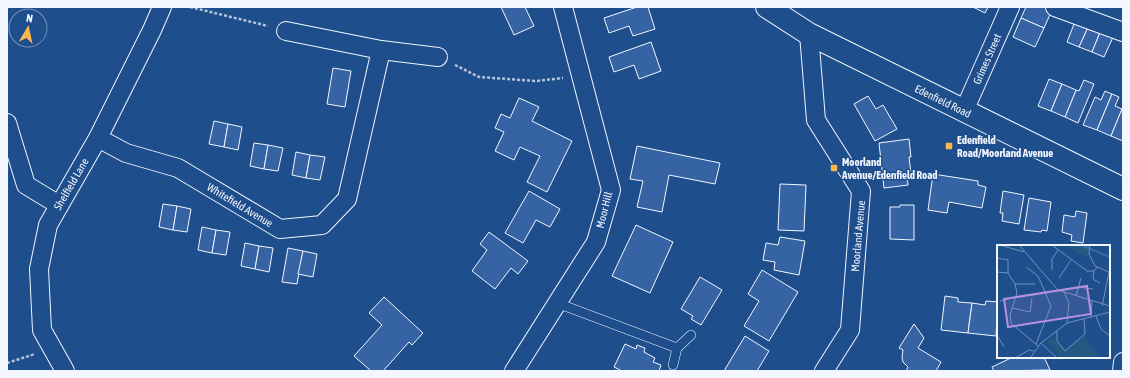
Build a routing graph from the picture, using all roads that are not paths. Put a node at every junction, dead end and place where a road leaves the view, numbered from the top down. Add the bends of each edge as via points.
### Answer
1 (162, 7) edge
2 (563, 7) edge
3 (767, 7) edge
4 (1010, 7) edge
5 (1055, 7) edge
6 (286, 31) road end
7 (1123, 32) edge
8 (809, 34) junction
9 (381, 50) junction
10 (438, 57) road end
11 (964, 111) junction
12 (7, 123) edge
13 (98, 138) junction
14 (1123, 189) edge
15 (59, 205) junction
16 (557, 303) junction
17 (690, 335) dead end
18 (677, 348) junction
19 (1123, 362) edge
20 (672, 365) dead end
21 (65, 371) edge
22 (514, 371) edge
23 (824, 371) edge
24 (1122, 371) edge

1 - 13 street, Shelfield Lane
2 - 16 street, Moor Hill via 611,190 596,242
3 - 8 main road, Edenfield Road
4 - 11 street, Grimes Street
5 - 7 street
6 - 9 street
8 - 11 main road, Edenfield Road
8 - 23 street, Moorland Avenue via 816,120 861,190 850,330
9 - 10 street
9 - 13 street, Whitefield Avenue via 347,199 322,225 280,229 178,168 126,153
11 - 14 main road, Edenfield Road
12 - 15 street via 26,185
13 - 15 street, Shelfield Lane
15 - 21 street, Shelfield Lane via 48,225 39,269 42,330
16 - 18 lane
16 - 22 street, Moor Hill
17 - 18 lane
18 - 20 lane
19 - 24 street

